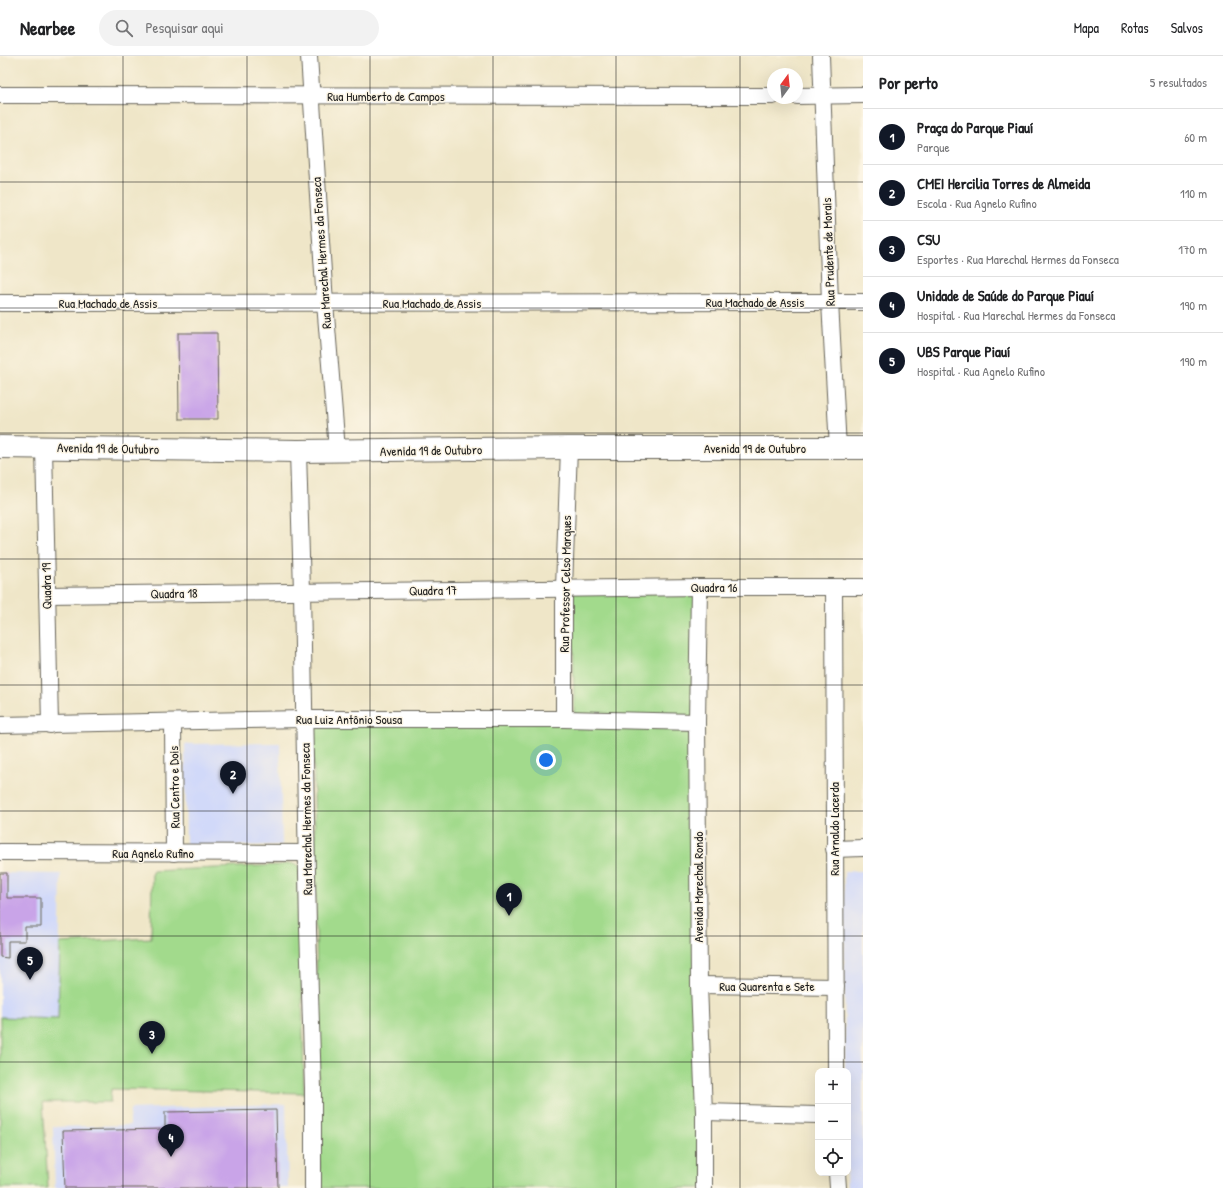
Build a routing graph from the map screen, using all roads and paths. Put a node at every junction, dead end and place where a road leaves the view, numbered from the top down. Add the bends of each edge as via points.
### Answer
1 (309, 56) edge
2 (821, 56) edge
3 (0, 95) edge
4 (863, 95) edge
5 (310, 96) junction
6 (767, 96) edge
7 (803, 96) edge
8 (823, 96) junction
9 (830, 302) junction
10 (863, 302) edge
11 (0, 303) edge
12 (324, 303) junction
13 (0, 447) edge
14 (44, 447) junction
15 (569, 448) junction
16 (838, 448) junction
17 (863, 448) edge
18 (337, 450) junction
19 (298, 451) junction
20 (699, 587) junction
21 (834, 587) junction
22 (863, 587) edge
23 (564, 588) junction
24 (302, 591) junction
25 (47, 595) junction
26 (304, 719) junction
27 (564, 720) junction
28 (173, 722) junction
29 (697, 722) junction
30 (0, 725) edge
31 (50, 725) junction
32 (863, 848) edge
33 (834, 849) junction
34 (0, 852) edge
35 (174, 853) junction
36 (306, 853) junction
37 (699, 985) junction
38 (836, 987) junction
39 (836, 1068) edge
40 (704, 1112) junction
41 (815, 1115) edge
42 (837, 1176) edge
43 (313, 1188) edge
44 (704, 1188) edge
45 (838, 1188) edge

1 - 5 street, Rua Marechal Hermes da Fonseca
2 - 8 street, Rua Prudente de Morais
3 - 5 street, Rua Humberto de Campos
4 - 8 street
5 - 6 street, Rua Humberto de Campos
5 - 12 street, Rua Marechal Hermes da Fonseca
7 - 8 street
8 - 9 street, Rua Prudente de Morais
9 - 10 street, Rua Machado de Assis
9 - 12 street, Rua Machado de Assis
9 - 16 street, Rua Prudente de Morais
11 - 12 street, Rua Machado de Assis
12 - 18 street, Rua Marechal Hermes da Fonseca
13 - 14 street, Avenida 19 de Outubro
14 - 19 street, Avenida 19 de Outubro
14 - 25 street, Quadra 19
15 - 16 street, Avenida 19 de Outubro
15 - 18 street, Avenida 19 de Outubro
15 - 23 street, Rua Professor Celso Marques
16 - 17 street, Avenida 19 de Outubro
18 - 19 street, Avenida 19 de Outubro
19 - 24 street, Rua Marechal Hermes da Fonseca
20 - 21 street, Quadra 16
20 - 23 street, Quadra 16
20 - 29 street, Avenida Marechal Rondo
21 - 22 street, Quadra 16
21 - 33 street, Rua Arnaldo Lacerda
23 - 24 street, Quadra 17
23 - 27 street, Rua Professor Celso Marques
24 - 25 street, Quadra 18
24 - 26 street, Rua Marechal Hermes da Fonseca
25 - 31 street, Quadra 19
26 - 27 street, Rua Luiz Antônio Sousa
26 - 28 street, Rua Luiz Antônio Sousa
26 - 36 street, Rua Marechal Hermes da Fonseca
27 - 29 street, Rua Luiz Antônio Sousa
28 - 31 street, Rua Luiz Antônio Sousa
28 - 35 street, Rua Centro e Dois
29 - 37 street, Avenida Marechal Rondo
30 - 31 street, Rua Luiz Antônio Sousa
32 - 33 street
33 - 38 street, Rua Arnaldo Lacerda
34 - 35 street, Rua Agnelo Rufino
35 - 36 street, Rua Agnelo Rufino
36 - 43 street, Rua Marechal Hermes da Fonseca via 313,1088
37 - 38 street, Rua Quarenta e Sete
37 - 40 street, Avenida Marechal Rondo
38 - 39 street, Rua Arnaldo Lacerda
40 - 41 street
40 - 44 street, Avenida Marechal Rondo
42 - 45 street

